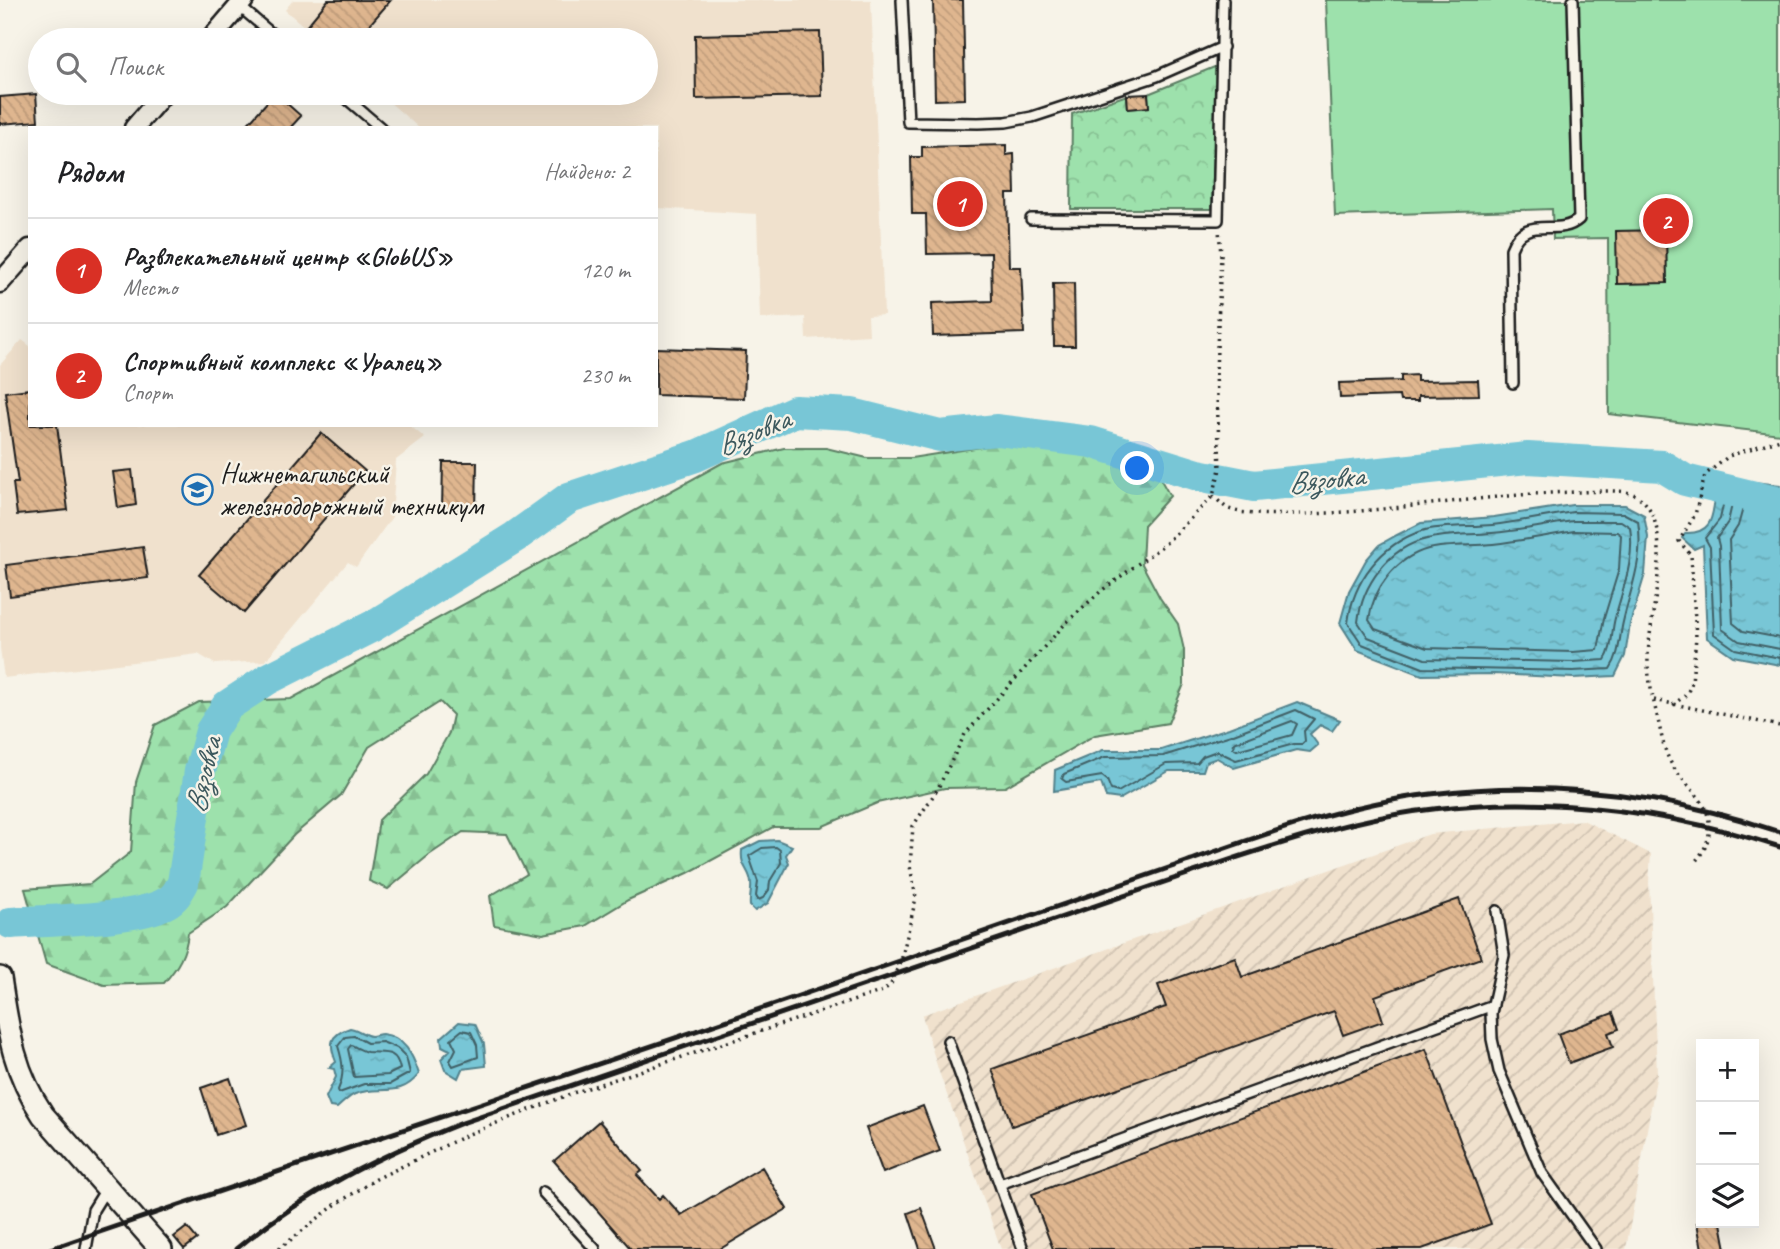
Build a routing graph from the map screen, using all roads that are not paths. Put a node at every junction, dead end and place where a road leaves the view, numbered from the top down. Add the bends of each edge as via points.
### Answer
1 (902, 0) edge
2 (1223, 0) edge
3 (1573, 0) edge
4 (242, 3) edge
5 (220, 28) edge
6 (267, 28) edge
7 (1223, 47) junction
8 (154, 105) edge
9 (354, 105) edge
10 (136, 126) edge
11 (379, 126) edge
12 (1031, 219) dead end
13 (28, 251) edge
14 (0, 283) edge
15 (1513, 383) dead end
16 (1497, 912) dead end
17 (0, 978) edge
18 (2, 1003) edge
19 (1493, 1005) junction
20 (948, 1041) dead end
21 (1000, 1184) junction
22 (107, 1188) junction
23 (543, 1192) dead end
24 (86, 1249) edge
25 (161, 1249) edge
26 (595, 1249) edge
27 (1023, 1249) edge
28 (1596, 1249) edge

1 - 7 lane via 908,122 997,122 1032,117 1157,76
2 - 7 lane
3 - 15 lane via 1578,219 1563,227 1528,230 1514,241
4 - 5 street
4 - 6 lane
7 - 12 lane via 1218,220
8 - 10 street
9 - 11 lane
13 - 14 street
16 - 19 lane via 1504,956
17 - 18 street
18 - 22 street via 15,1060 32,1100
19 - 21 lane
19 - 28 lane via 1492,1039 1509,1097 1542,1173
20 - 21 lane
21 - 27 lane
22 - 24 lane via 93,1210
22 - 25 street
23 - 26 lane

